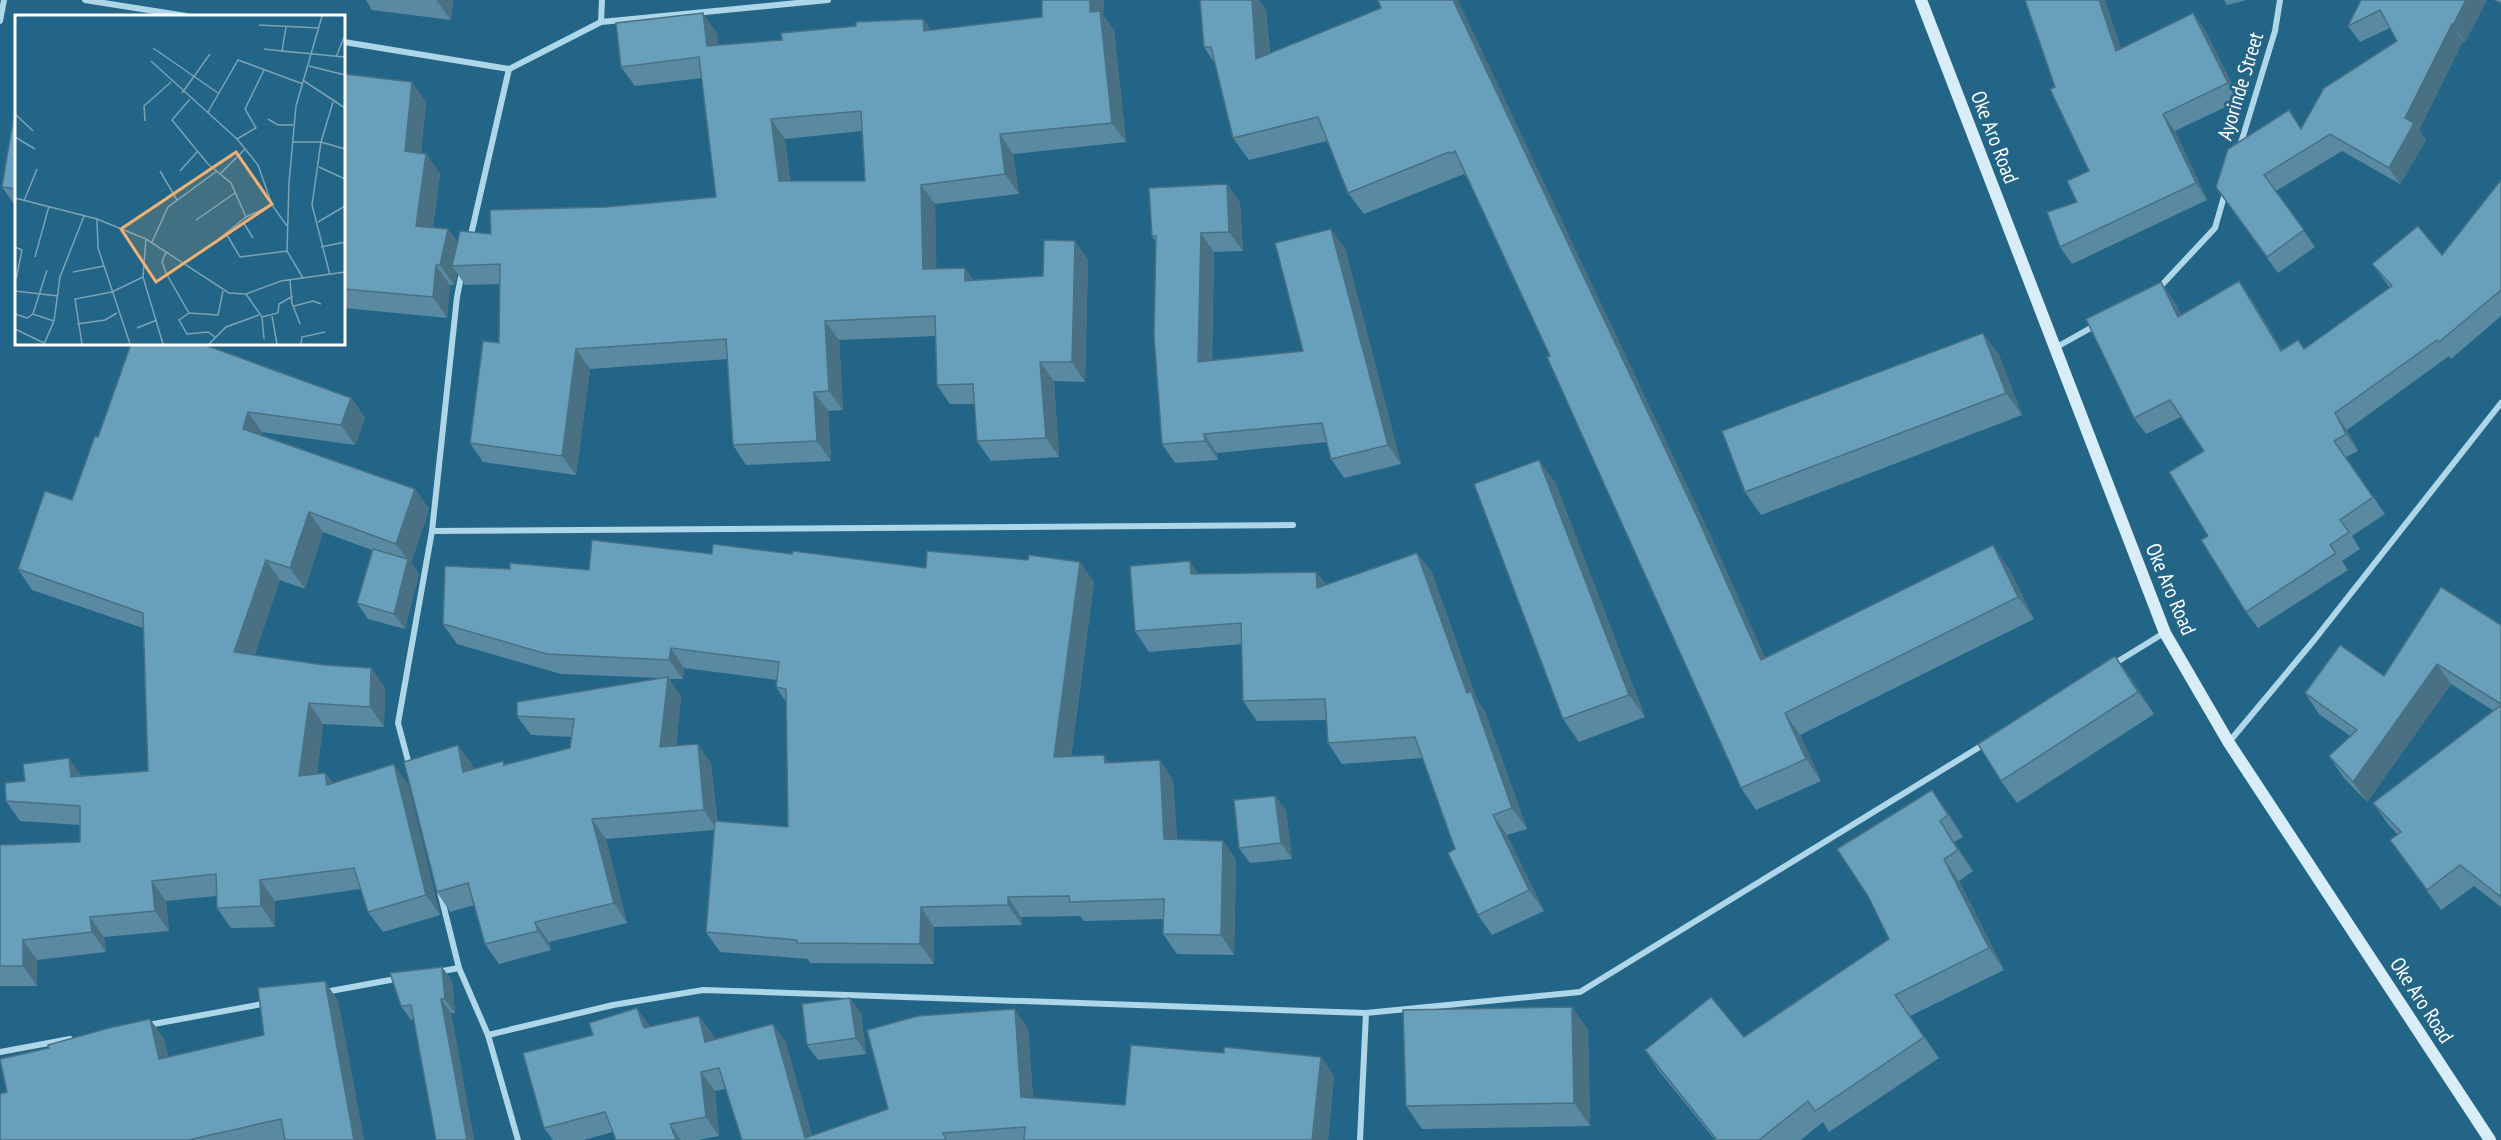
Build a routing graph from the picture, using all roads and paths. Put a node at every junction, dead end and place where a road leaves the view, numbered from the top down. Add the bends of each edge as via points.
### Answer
1 (4, 0) edge
2 (85, 0) edge
3 (602, 0) edge
4 (828, 0) edge
5 (1921, 0) edge
6 (2280, 0) edge
7 (180, 15) edge
8 (0, 21) edge
9 (601, 22) junction
10 (345, 42) edge
11 (509, 69) junction
12 (2238, 152) edge
13 (2228, 184) edge
14 (467, 252) edge
15 (465, 263) edge
16 (2152, 295) edge
17 (2103, 321) edge
18 (2054, 348) junction
19 (2501, 403) edge
20 (1293, 525) dead end
21 (432, 531) junction
22 (2165, 633) junction
23 (2104, 670) edge
24 (1993, 738) edge
25 (2229, 743) junction
26 (413, 779) edge
27 (437, 879) edge
28 (459, 968) junction
29 (423, 974) edge
30 (412, 976) edge
31 (318, 994) edge
32 (270, 1002) edge
33 (1366, 1013) junction
34 (141, 1026) edge
35 (488, 1035) junction
36 (82, 1037) edge
37 (0, 1052) edge
38 (518, 1140) edge
39 (1360, 1140) edge
40 (2490, 1140) edge

1 - 8 street
2 - 7 street
3 - 9 street
4 - 9 street
5 - 18 main road, Oke Aro Road
6 - 12 street, Ayorinde Street via 2275,31
9 - 11 street
10 - 11 street
11 - 14 street
13 - 16 street via 2215,228
15 - 21 street via 457,297
17 - 18 street
18 - 22 main road, Oke Aro Road
19 - 25 street
20 - 21 street
21 - 26 street via 398,723
22 - 23 street
22 - 25 main road, Oke Aro Road
24 - 33 street via 1580,992
25 - 40 main road, Oke Aro Road
27 - 28 street
28 - 29 street
28 - 35 street
30 - 31 street
32 - 34 street
33 - 35 street via 704,990 613,1005
33 - 39 street
35 - 38 street
36 - 37 street

